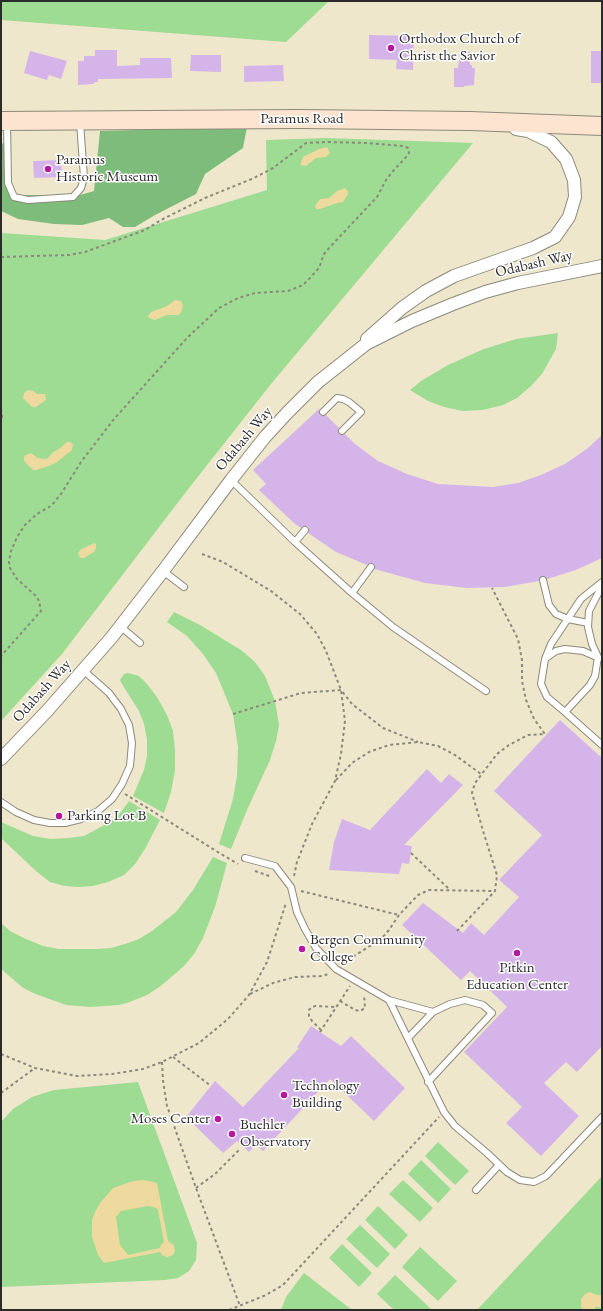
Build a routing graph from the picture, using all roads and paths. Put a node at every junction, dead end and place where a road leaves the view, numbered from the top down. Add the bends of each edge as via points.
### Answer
1 (80, 120) junction
2 (4, 121) edge
3 (470, 121) junction
4 (602, 126) edge
5 (1, 257) edge
6 (602, 266) edge
7 (581, 270) junction
8 (602, 274) edge
9 (318, 382) junction
10 (1, 409) edge
11 (324, 412) dead end
12 (1, 420) edge
13 (342, 431) dead end
14 (231, 480) junction
15 (305, 530) dead end
16 (296, 542) junction
17 (371, 567) dead end
18 (163, 571) junction
19 (543, 580) dead end
20 (602, 582) edge
21 (602, 586) edge
22 (184, 587) dead end
23 (492, 588) dead end
24 (352, 593) junction
25 (568, 619) junction
26 (588, 622) junction
27 (120, 626) junction
28 (140, 643) dead end
29 (1, 656) edge
30 (545, 659) junction
31 (600, 659) edge
32 (83, 670) junction
33 (486, 692) dead end
34 (565, 712) junction
35 (233, 714) dead end
36 (418, 742) junction
37 (602, 745) edge
38 (1, 759) edge
39 (481, 774) junction
40 (335, 781) dead end
41 (118, 790) junction
42 (1, 802) edge
43 (410, 853) dead end
44 (245, 858) dead end
45 (243, 866) dead end
46 (250, 869) dead end
47 (291, 887) junction
48 (450, 890) junction
49 (495, 891) junction
50 (399, 915) junction
51 (457, 931) dead end
52 (336, 969) junction
53 (355, 988) dead end
54 (359, 991) dead end
55 (249, 995) dead end
56 (389, 1000) junction
57 (340, 1001) junction
58 (336, 1007) junction
59 (433, 1012) junction
60 (408, 1038) junction
61 (173, 1056) dead end
62 (162, 1062) dead end
63 (35, 1068) dead end
64 (428, 1082) junction
65 (211, 1086) dead end
66 (1, 1093) edge
67 (444, 1112) junction
68 (602, 1117) edge
69 (239, 1150) dead end
70 (499, 1165) junction
71 (196, 1188) junction
72 (476, 1190) dead end
73 (240, 1306) junction
74 (229, 1310) edge

1 - 2 main road, Paramus Road
1 - 2 lane via 84,178 81,188 72,197 28,200 14,197 8,183
1 - 3 main road, Paramus Road via 263,118
3 - 4 main road, Paramus Road
3 - 9 street via 528,131 551,142 566,159 574,180 575,197 569,217 554,237 533,248 454,276 426,291 402,308
5 - 29 path via 69,255 85,252 145,230 205,198 273,168 306,143 367,143 408,148 409,153 386,180 377,197 329,248 319,268 303,285 288,291 255,293 219,308 187,338 114,419 51,506 25,525 11,551 10,568 17,579 36,596 41,611
6 - 7 street, Odabash Way
7 - 8 street
7 - 9 street, Odabash Way via 485,292 418,318 366,344
9 - 14 street, Odabash Way via 287,413
10 - 12 path
11 - 13 lane via 337,398 343,398 361,412
14 - 16 lane
14 - 18 street, Odabash Way
15 - 16 lane
16 - 24 lane
17 - 24 lane
18 - 22 lane
18 - 27 street, Odabash Way
19 - 25 lane via 549,605 556,614
20 - 25 lane via 581,599
21 - 26 lane via 589,611
23 - 39 path via 518,639 526,700 534,719 545,734 528,735 510,745 497,754
24 - 33 lane via 393,627
25 - 26 lane
25 - 30 lane via 551,644
26 - 31 lane via 592,644
27 - 28 lane
27 - 32 street, Odabash Way
30 - 31 lane via 556,651 565,649 583,651
30 - 34 lane via 541,684 547,697
31 - 34 lane via 590,686
32 - 38 street, Odabash Way
32 - 41 lane via 109,693 129,725 132,743 130,766
34 - 37 lane
35 - 36 path via 302,693 341,690 352,704 383,728
36 - 39 path via 438,746
36 - 40 path via 389,745 369,752 352,763
39 - 49 path via 472,793 498,875
41 - 42 lane via 98,811 65,823 50,824 34,820
41 - 45 path
43 - 48 path
44 - 47 lane via 275,866
46 - 47 path
47 - 50 path
47 - 52 lane via 297,912 305,929 316,948
48 - 49 path
48 - 50 path via 429,890 418,895
49 - 51 path
50 - 52 path via 381,939
52 - 55 path via 323,976 295,977 273,983
52 - 56 lane
53 - 57 path via 350,985
54 - 57 path via 364,994 365,1008 362,1010 355,1010
56 - 59 lane
56 - 60 lane
57 - 58 path
58 - 58 path via 320,1031 309,1016 309,1010 315,1006
59 - 60 lane
59 - 64 lane via 465,1000 483,1004 492,1013
60 - 64 lane
61 - 65 path
62 - 71 path via 167,1106
63 - 66 path
64 - 67 lane
67 - 70 lane via 455,1126
67 - 73 path via 283,1285 266,1296
68 - 70 lane via 546,1176 534,1182 520,1180
69 - 71 path via 215,1174
70 - 72 lane
71 - 73 path
73 - 74 path

